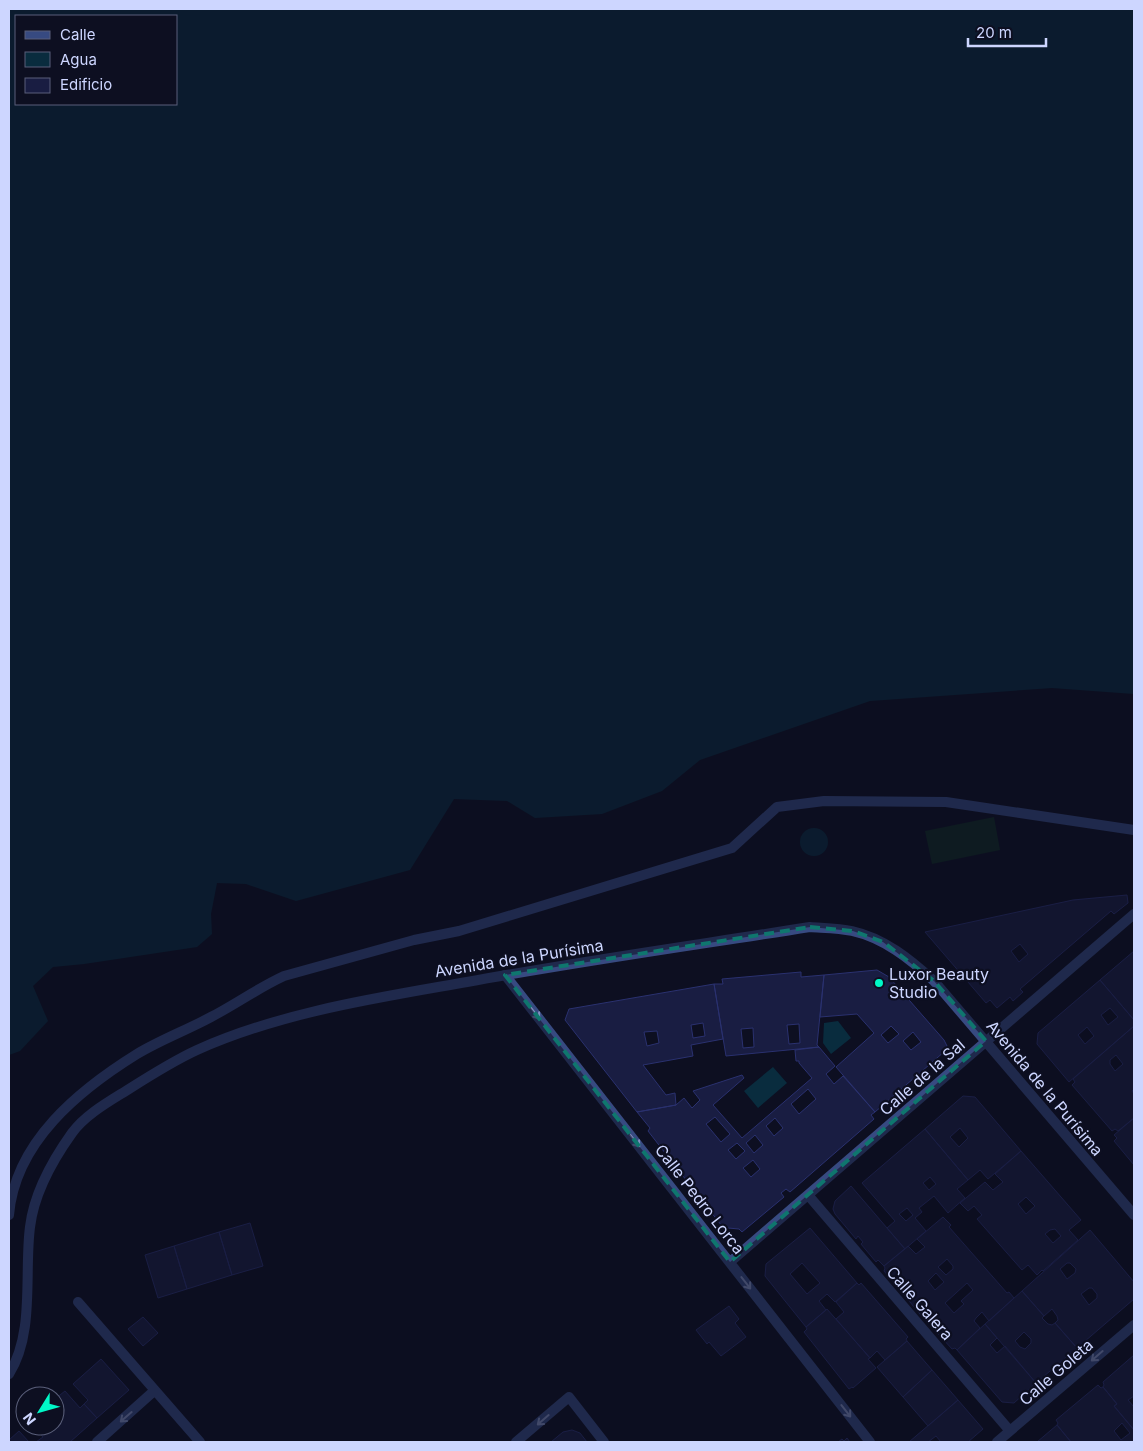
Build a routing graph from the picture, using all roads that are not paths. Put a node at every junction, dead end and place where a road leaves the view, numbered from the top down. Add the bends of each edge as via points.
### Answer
1 (1134, 830) edge
2 (1134, 914) edge
3 (505, 975) junction
4 (986, 1041) junction
5 (808, 1195) junction
6 (9, 1215) edge
7 (1134, 1215) edge
8 (730, 1262) junction
9 (78, 1302) dead end
10 (1134, 1325) edge
11 (9, 1374) edge
12 (154, 1391) junction
13 (1010, 1431) junction
14 (97, 1442) edge
15 (200, 1442) edge
16 (516, 1442) edge
17 (604, 1442) edge
18 (870, 1442) edge
19 (997, 1442) edge

1 - 6 street via 946,802 824,801 777,807 732,848 459,931 414,940 284,976 267,984 214,1016 137,1054 82,1093 61,1112 24,1161
2 - 4 street, Calle de la Sal
3 - 4 street, Avenida de la Purísima via 810,927 853,931 883,942 911,960 934,981
3 -> 8 street, Calle Pedro Lorca
3 - 11 street, Avenida de la Purísima via 312,1012 250,1030 196,1051 100,1107 74,1130 38,1192 30,1226 24,1328
4 - 5 street, Calle de la Sal
4 - 7 street, Avenida de la Purísima
5 - 8 street, Calle de la Sal
5 - 13 street, Calle Galera
8 -> 18 street, Calle Pedro Lorca
9 - 12 street
10 -> 13 street, Calle Goleta
12 -> 14 street
12 - 15 street
13 - 19 street, Calle Goleta
17 -> 16 street via 569,1397

